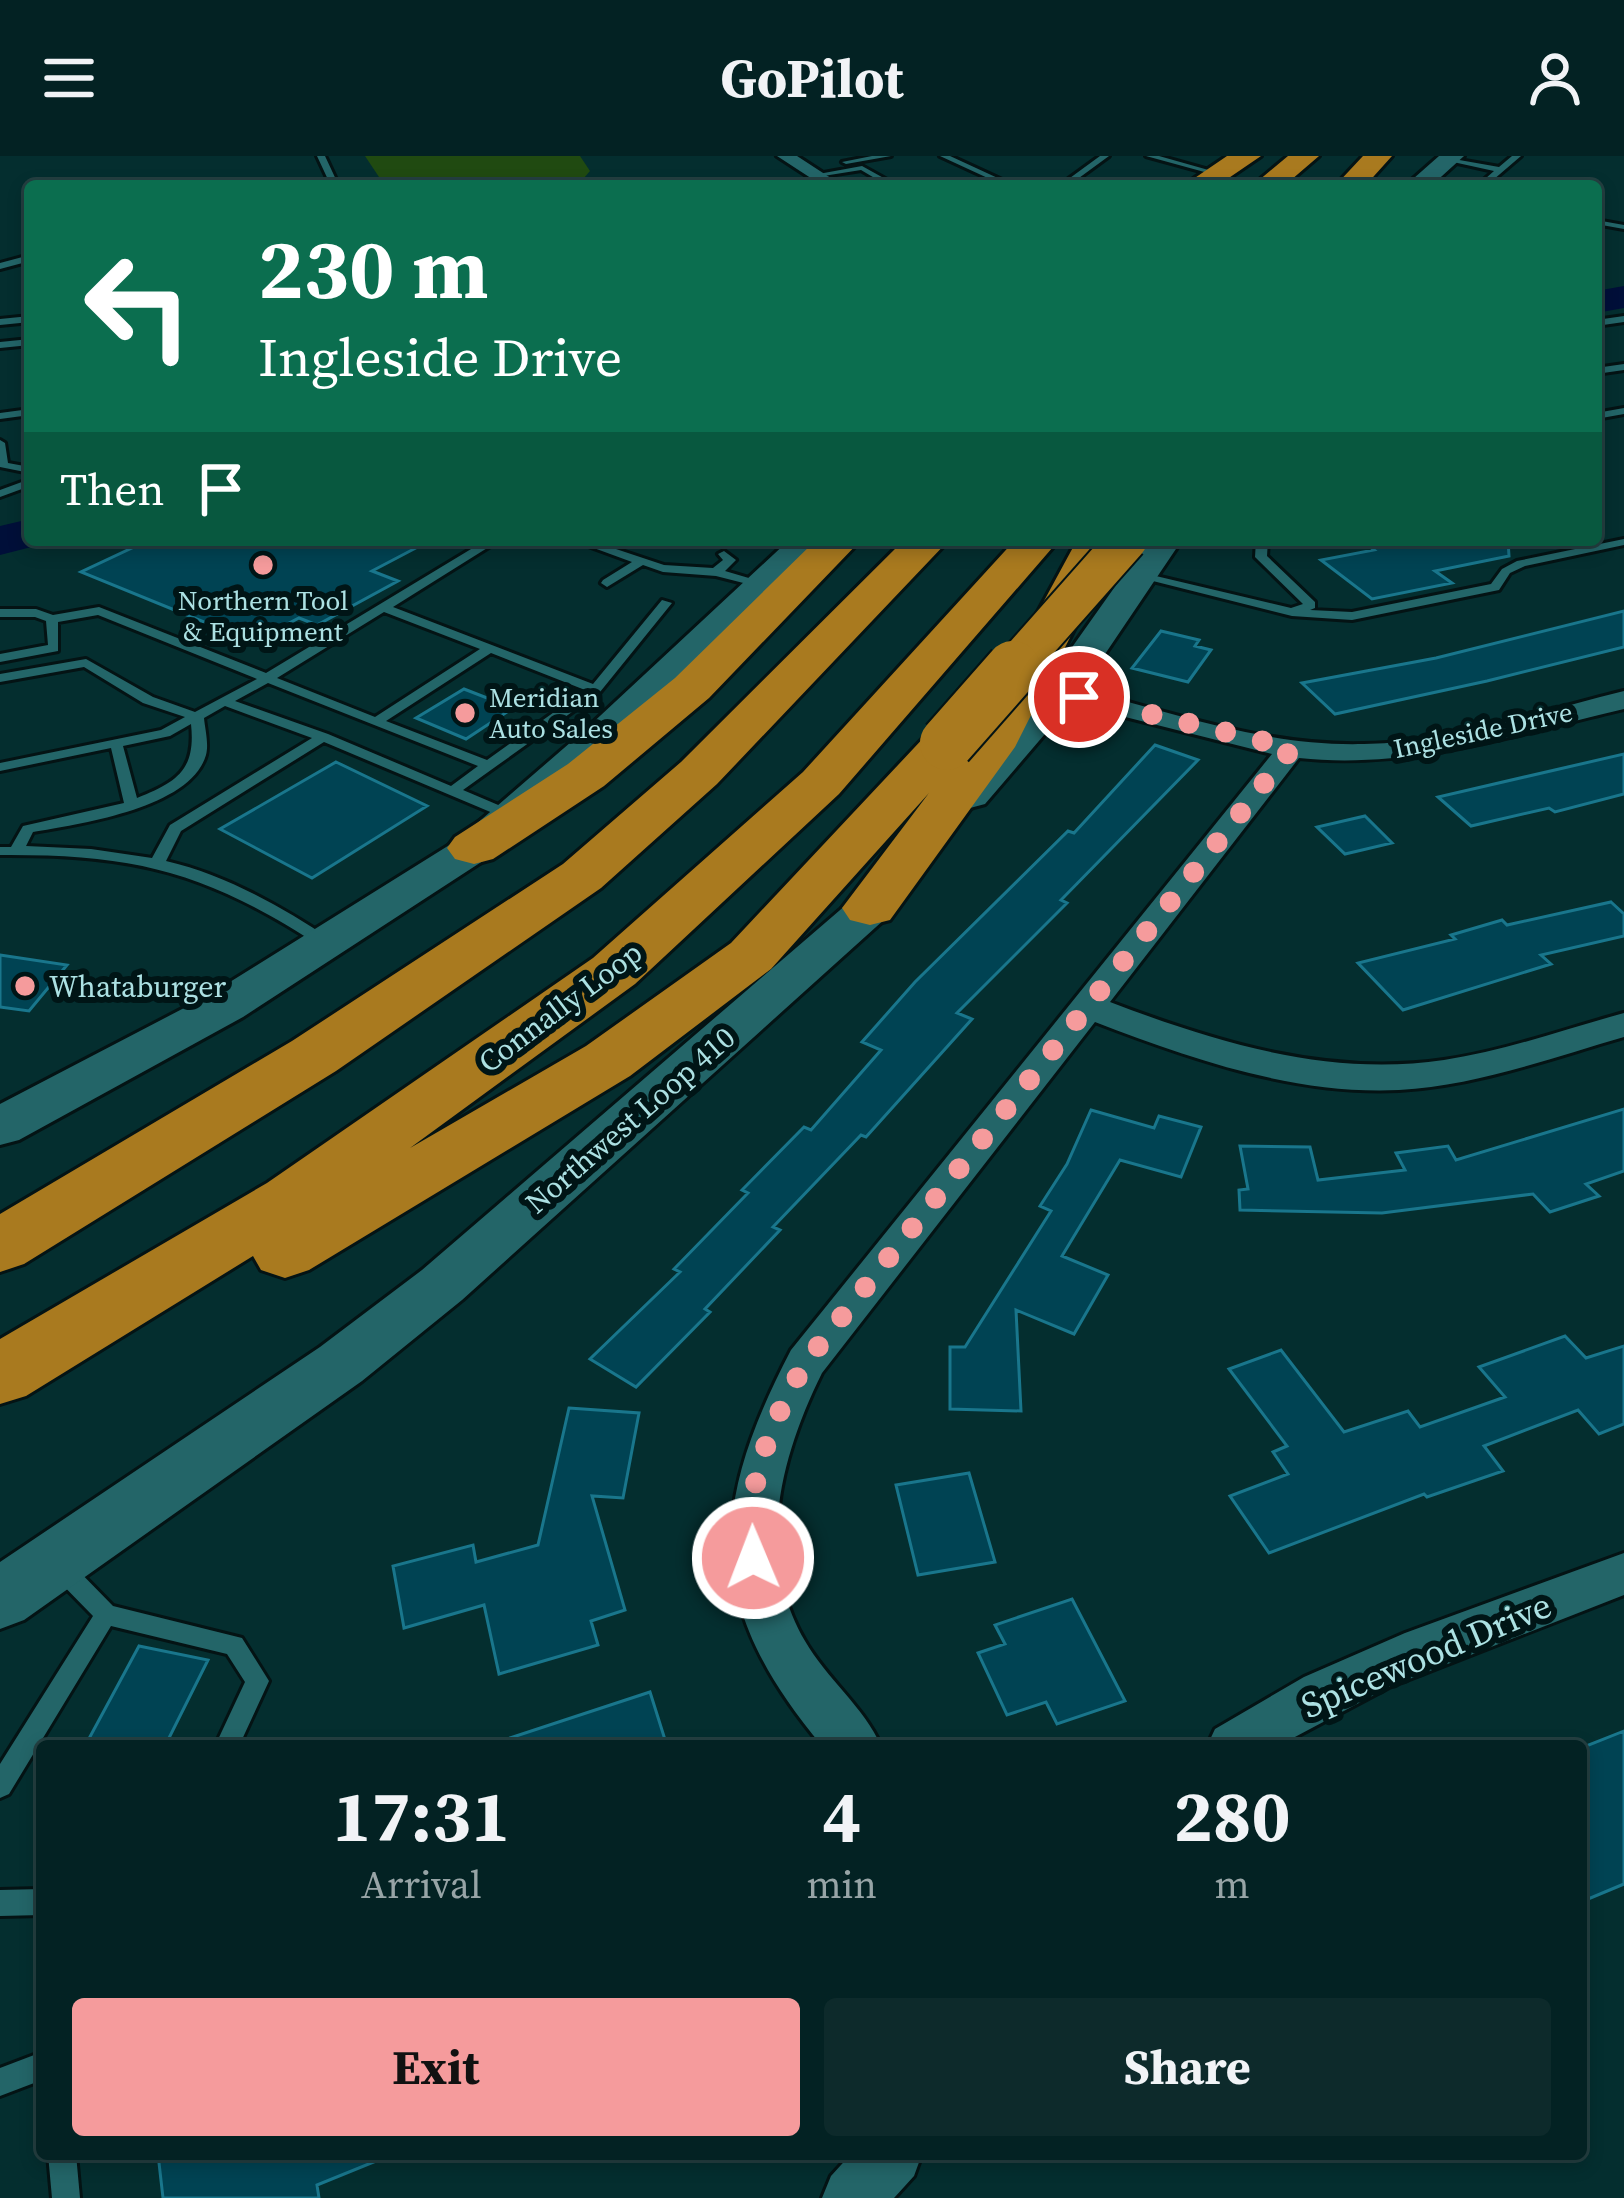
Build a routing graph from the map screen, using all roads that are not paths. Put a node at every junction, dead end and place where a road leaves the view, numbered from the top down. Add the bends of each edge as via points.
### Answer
1 (785, 156) edge
2 (886, 156) edge
3 (944, 156) edge
4 (1105, 156) edge
5 (1150, 156) edge
6 (1230, 156) edge
7 (1247, 156) edge
8 (1305, 156) edge
9 (1378, 156) edge
10 (1517, 156) edge
11 (1450, 158) edge
12 (1501, 170) junction
13 (812, 172) junction
14 (1202, 178) edge
15 (825, 180) edge
16 (883, 180) edge
17 (998, 180) edge
18 (1071, 180) edge
19 (1274, 180) edge
20 (1355, 180) edge
21 (1424, 180) edge
22 (1488, 180) edge
23 (0, 443) edge
24 (24, 469) edge
25 (1624, 542) edge
26 (484, 546) edge
27 (596, 546) edge
28 (802, 546) edge
29 (834, 546) edge
30 (1033, 546) edge
31 (1095, 546) edge
32 (1262, 546) edge
33 (724, 554) dead end
34 (1133, 558) edge
35 (640, 561) junction
36 (900, 561) edge
37 (716, 572) junction
38 (607, 583) dead end
39 (763, 584) junction
40 (667, 603) dead end
41 (382, 607) junction
42 (1292, 612) junction
43 (0, 613) edge
44 (52, 619) junction
45 (54, 648) junction
46 (490, 649) junction
47 (0, 658) edge
48 (86, 664) junction
49 (0, 678) edge
50 (266, 679) junction
51 (595, 689) junction
52 (1060, 692) junction
53 (1624, 700) edge
54 (225, 702) junction
55 (197, 717) junction
56 (376, 722) junction
57 (323, 737) junction
58 (116, 743) junction
59 (1292, 748) junction
60 (488, 765) junction
61 (0, 767) edge
62 (454, 790) junction
63 (133, 806) junction
64 (512, 816) junction
65 (474, 848) junction
66 (8, 851) edge
67 (158, 862) junction
68 (870, 908) junction
69 (326, 943) junction
70 (1088, 1006) junction
71 (1624, 1025) edge
72 (84, 1083) junction
73 (0, 1108) edge
74 (0, 1127) edge
75 (0, 1246) edge
76 (0, 1375) edge
77 (0, 1414) edge
78 (27, 1565) edge
79 (1624, 1574) edge
80 (0, 1599) edge
81 (106, 1615) junction
82 (230, 1740) edge
83 (850, 1740) edge
84 (1241, 1740) edge
85 (0, 1786) edge
86 (36, 1902) edge
87 (0, 1903) edge
88 (36, 2068) edge
89 (0, 2081) edge
90 (63, 2160) edge
91 (887, 2160) edge
92 (66, 2198) edge
93 (853, 2198) edge

1 - 13 street
2 - 13 lane
3 - 17 lane
4 - 18 lane
5 - 14 lane
6 - 14 main road
7 - 14 highway
8 - 19 highway
9 - 20 highway
10 - 12 lane
11 - 12 lane
11 - 21 main road
12 - 22 lane
13 - 15 street
13 - 16 lane via 862,168
23 - 24 lane via 3,465
25 - 42 lane via 1521,562 1495,587 1352,616
26 - 41 lane
27 - 35 lane
28 - 39 main road
29 - 65 highway via 692,688 586,775
30 - 76 highway, Connally Loop via 821,784 614,971 291,1200
31 - 68 highway via 990,747
32 - 42 lane via 1261,557 1311,605
33 - 37 lane via 730,560
34 - 42 lane
34 - 52 main road, Northwest Loop 410
34 - 77 highway, bridge via 946,743 751,956 608,1061
35 - 37 lane
35 - 38 lane
36 - 75 highway via 699,773 582,876 314,1056
37 - 39 lane
39 - 64 main road
40 - 51 lane
41 - 46 lane
41 - 50 lane
43 - 44 lane
44 - 45 lane
44 - 50 lane via 99,611
45 - 47 lane
45 - 48 lane
46 - 51 lane
46 - 56 lane
48 - 49 lane
48 - 55 lane
50 - 54 lane
50 - 56 lane
51 - 60 lane
52 - 59 street, Ingleside Drive
52 - 68 main road, Northwest Loop 410
53 - 59 street, Ingleside Drive via 1399,750
54 - 55 lane
54 - 57 lane
55 - 58 lane via 164,734
55 - 63 lane via 199,758
56 - 60 lane
57 - 62 lane
57 - 67 lane via 175,828
58 - 61 lane
58 - 63 lane
59 - 70 street
60 - 62 lane
62 - 64 lane
63 - 66 lane via 28,829
64 - 65 main road
65 - 69 main road
66 - 67 lane via 77,849
67 - 69 lane via 286,915
68 - 78 main road, Northwest Loop 410 via 442,1285 132,1510
69 - 72 main road
70 - 71 street via 1234,1057 1380,1078 1443,1073
70 - 83 street via 806,1362 764,1447 750,1533 757,1582 794,1671
72 - 73 main road
72 - 74 main road
78 - 80 main road, Northwest Loop 410
78 - 81 lane
79 - 84 street, Spicewood Drive via 1365,1675
81 - 82 lane via 234,1646 257,1681
81 - 85 lane
86 - 87 lane
88 - 89 lane
90 - 92 lane
91 - 93 street

